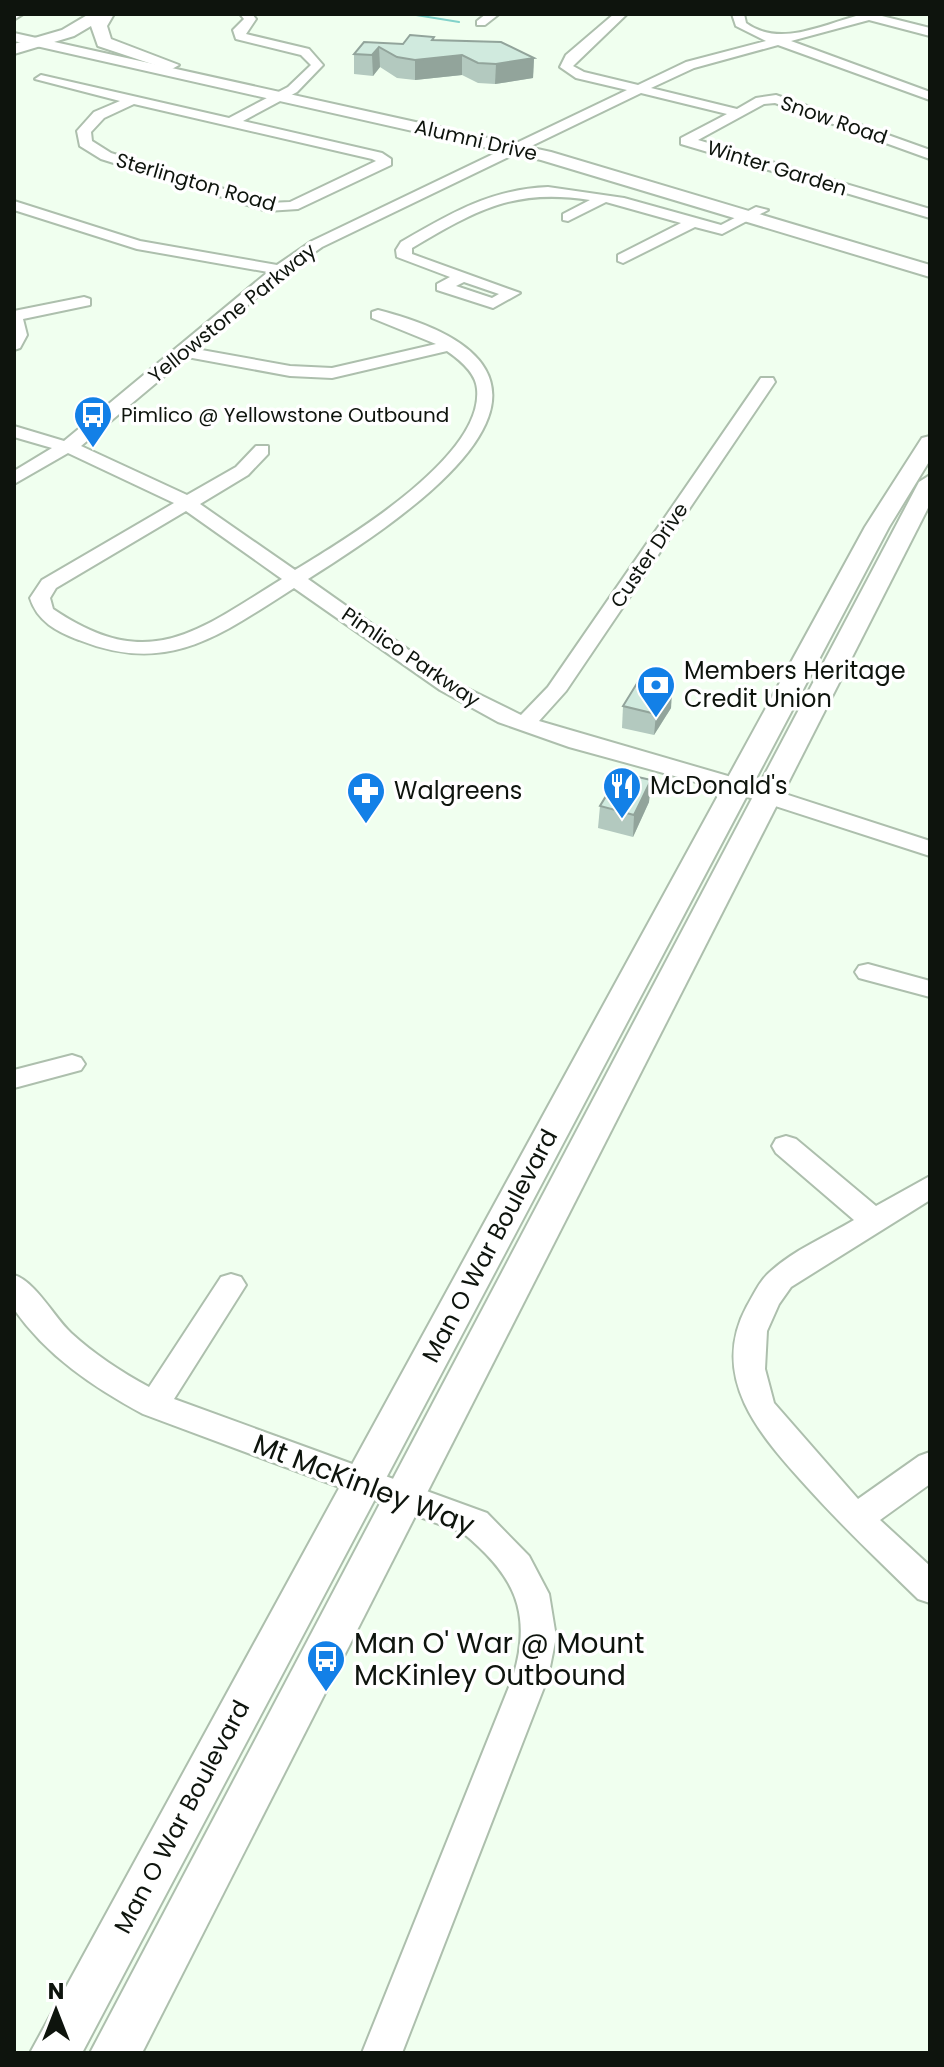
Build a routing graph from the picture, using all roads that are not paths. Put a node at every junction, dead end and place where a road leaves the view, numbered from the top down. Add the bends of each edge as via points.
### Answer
1 (100, 14) edge
2 (106, 14) edge
3 (246, 14) edge
4 (493, 14) edge
5 (621, 14) edge
6 (738, 14) edge
7 (864, 15) edge
8 (481, 23) dead end
9 (14, 28) edge
10 (930, 32) edge
11 (14, 37) edge
12 (777, 40) junction
13 (51, 43) junction
14 (14, 50) edge
15 (884, 61) dead end
16 (170, 65) junction
17 (858, 69) junction
18 (41, 79) dead end
19 (640, 89) junction
20 (284, 94) junction
21 (930, 96) edge
22 (133, 100) junction
23 (738, 113) junction
24 (232, 122) junction
25 (519, 146) junction
26 (930, 155) edge
27 (361, 175) junction
28 (421, 193) junction
29 (602, 199) junction
30 (14, 205) edge
31 (474, 207) junction
32 (756, 213) junction
33 (930, 214) edge
34 (568, 217) dead end
35 (693, 222) junction
36 (444, 223) junction
37 (469, 228) dead end
38 (623, 258) dead end
39 (930, 262) edge
40 (280, 270) junction
41 (930, 271) edge
42 (462, 277) dead end
43 (84, 302) dead end
44 (378, 315) dead end
45 (14, 316) edge
46 (14, 345) edge
47 (449, 346) junction
48 (183, 351) junction
49 (767, 382) dead end
50 (14, 431) edge
51 (930, 443) edge
52 (68, 447) junction
53 (262, 450) dead end
54 (14, 479) edge
55 (930, 482) edge
56 (187, 504) junction
57 (294, 577) junction
58 (525, 724) junction
59 (752, 790) junction
60 (930, 849) edge
61 (868, 972) dead end
62 (930, 989) edge
63 (72, 1064) dead end
64 (14, 1079) edge
65 (786, 1146) dead end
66 (930, 1186) edge
67 (874, 1221) junction
68 (231, 1285) dead end
69 (14, 1286) edge
70 (154, 1405) junction
71 (930, 1466) edge
72 (385, 1488) junction
73 (856, 1519) junction
74 (930, 1588) edge
75 (55, 2053) edge
76 (115, 2053) edge
77 (382, 2053) edge

1 - 13 highway
2 - 16 highway via 99,26 104,42
3 - 20 street via 250,19 240,36 296,49 316,61 312,74
4 - 8 street
5 - 19 street, Winter Garden via 566,67
6 - 12 street via 742,27
7 - 10 street
7 - 12 street, Yellowstone Parkway
9 - 13 main road, Alumni Drive
11 - 13 main road, Alumni Drive
12 - 17 street
12 - 19 street, Yellowstone Parkway via 697,62
13 - 14 highway
13 - 14 highway
13 - 16 main road, Alumni Drive
13 - 20 main road, Alumni Drive
15 - 17 street
16 - 20 main road, Alumni Drive
17 - 21 street
18 - 22 street
19 - 23 street, Winter Garden
19 - 25 street, Yellowstone Parkway
20 - 24 street
20 - 25 main road, Alumni Drive
22 - 24 street
22 - 27 street, Sterlington Road via 91,120 85,143 116,160 274,208 293,206
23 - 26 street, Snow Road via 765,99 788,100
23 - 33 street, Winter Garden via 686,141
24 - 27 street via 385,160
25 - 28 street, Yellowstone Parkway
25 - 32 main road, Alumni Drive
27 - 28 street
28 - 31 street
28 - 40 street, Yellowstone Parkway via 317,244
29 - 31 street via 522,192
29 - 34 street
29 - 35 street
30 - 40 street via 137,245
31 - 36 street
32 - 35 street via 722,230
32 - 39 main road, Alumni Drive
32 - 41 main road, Alumni Drive
35 - 38 street
36 - 37 street
36 - 42 street via 403,250 405,257
40 - 48 street, Yellowstone Parkway
43 - 45 street
44 - 47 street
45 - 46 street via 19,335
47 - 48 street via 332,373 290,371
47 - 57 street via 475,369 486,390 485,416 474,437 411,501
48 - 52 street, Yellowstone Parkway
49 - 58 street, Custer Drive via 555,691
50 - 52 street, Pimlico Parkway
51 - 59 main road, Man O War Boulevard via 877,527
52 - 54 street, Yellowstone Parkway
52 - 56 street, Pimlico Parkway via 146,479
53 - 56 street via 242,471
55 - 59 main road, Man O War Boulevard
56 - 57 street, Pimlico Parkway
56 - 57 street via 49,584 40,598 44,612 113,645 160,651 200,637
57 - 58 street, Pimlico Parkway via 447,686
58 - 59 street, Pimlico Parkway
59 - 60 street, Pimlico Parkway
59 - 72 main road, Man O War Boulevard
61 - 62 street
63 - 64 street
65 - 67 street
66 - 67 street
67 - 73 street via 781,1279 754,1318 749,1343 749,1372 759,1408
68 - 70 street
69 - 70 street, Mt McKinley Way via 51,1336 78,1360
70 - 72 street, Mt McKinley Way
71 - 73 street
72 - 75 main road, Man O War Boulevard
72 - 76 main road, Man O War Boulevard
72 - 77 street, Mt McKinley Way via 475,1523 502,1547 536,1605 539,1643 484,1803
73 - 74 street

